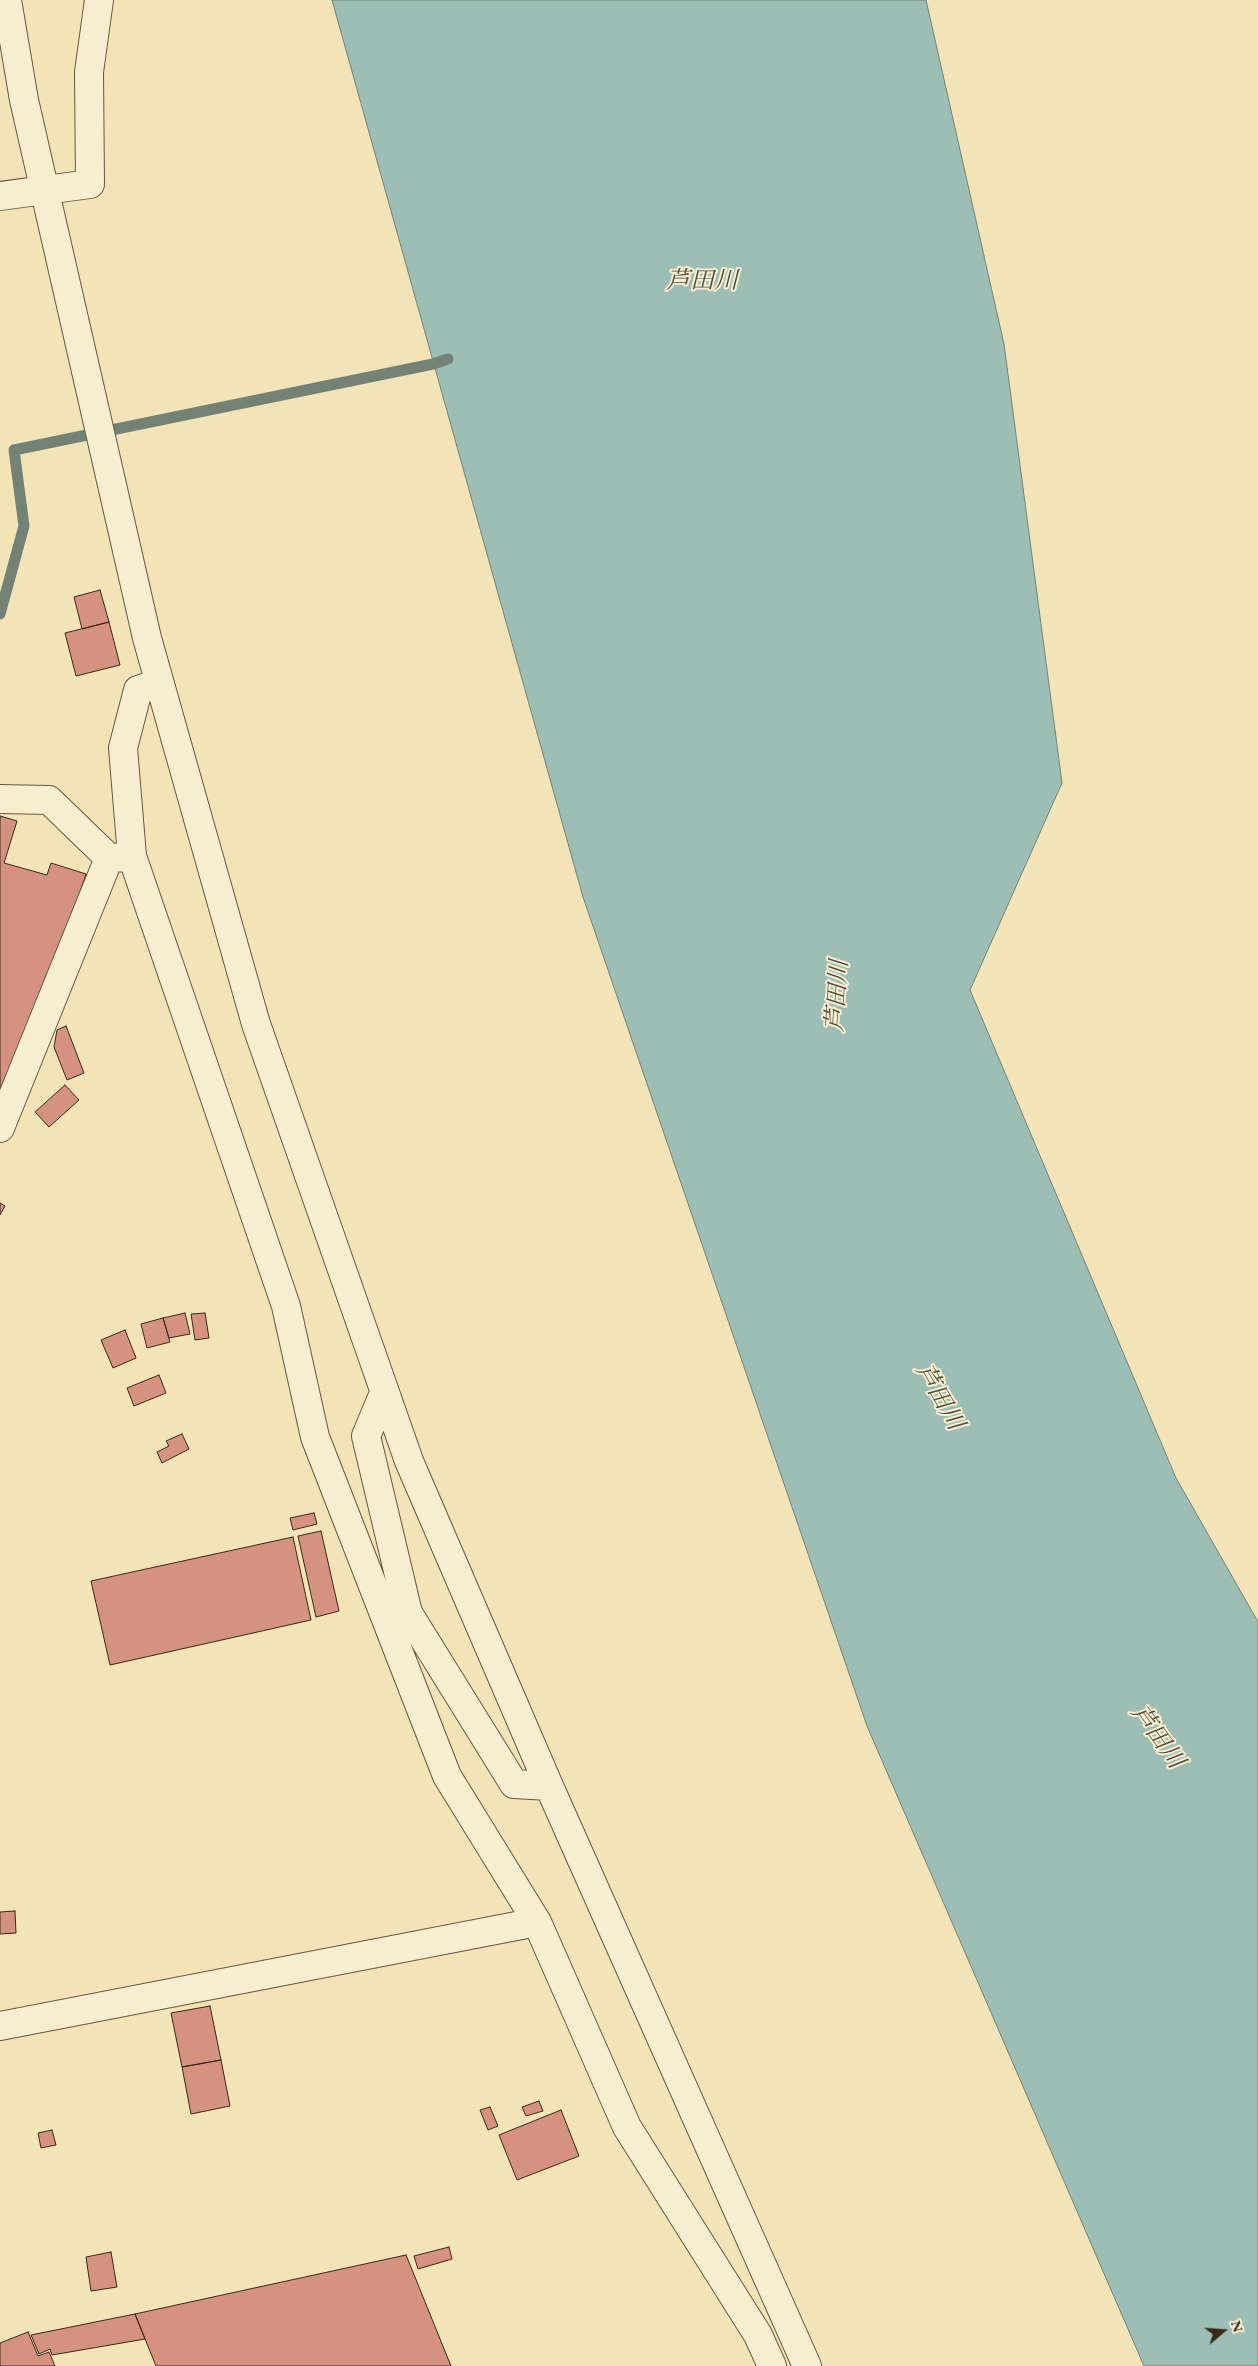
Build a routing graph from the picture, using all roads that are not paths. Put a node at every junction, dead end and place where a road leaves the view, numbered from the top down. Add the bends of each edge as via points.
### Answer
1 (7, 0) edge
2 (99, 0) edge
3 (44, 188) junction
4 (0, 196) edge
5 (159, 683) junction
6 (0, 799) edge
7 (121, 857) junction
8 (0, 1128) edge
9 (384, 1393) junction
10 (397, 1618) junction
11 (549, 1786) junction
12 (537, 1922) junction
13 (0, 2026) edge
14 (772, 2366) edge
15 (807, 2366) edge

1 - 3 street via 24,100
2 - 3 street via 89,72 90,184
3 - 4 street
3 - 5 street
5 - 7 street via 138,690 123,748
5 - 9 street via 256,1024
6 - 7 street via 49,800
7 - 8 street
7 - 10 street via 286,1306 315,1437
9 - 10 street via 366,1436
9 - 11 street via 409,1461
10 - 11 street via 514,1784
10 - 12 street via 447,1776
11 - 15 street
12 - 13 street
12 - 14 street via 627,2126 758,2335

